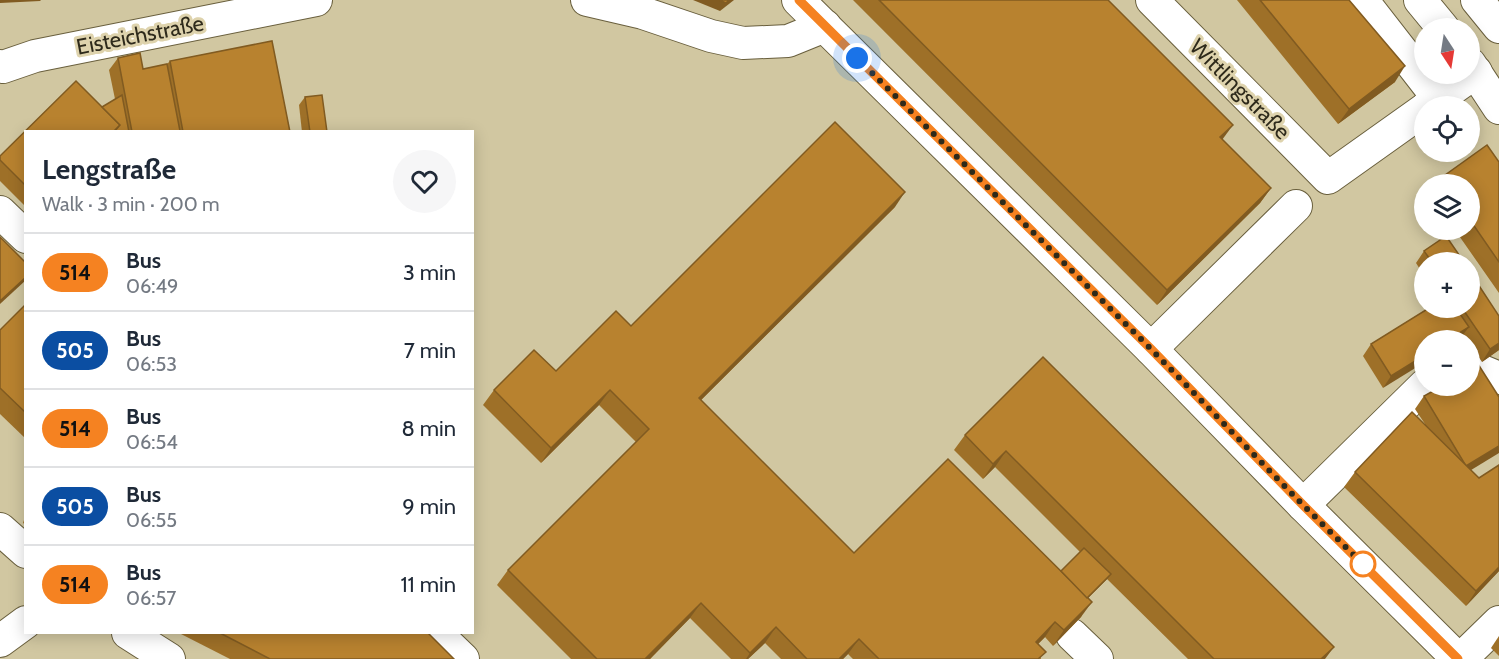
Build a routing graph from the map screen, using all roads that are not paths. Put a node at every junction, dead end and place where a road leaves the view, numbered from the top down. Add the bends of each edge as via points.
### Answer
1 (316, 0) edge
2 (587, 0) edge
3 (798, 0) edge
4 (1152, 0) edge
5 (1362, 0) edge
6 (1420, 0) edge
7 (1477, 0) edge
8 (1435, 18) edge
9 (825, 26) junction
10 (1499, 27) edge
11 (1, 68) edge
12 (1480, 77) edge
13 (1455, 84) edge
14 (1425, 96) edge
15 (1441, 96) edge
16 (1497, 100) edge
17 (1414, 117) edge
18 (1296, 206) dead end
19 (0, 212) edge
20 (24, 235) edge
21 (1151, 349) junction
22 (1480, 370) edge
23 (1499, 378) edge
24 (1414, 396) edge
25 (1303, 505) junction
26 (0, 529) edge
27 (24, 550) edge
28 (1499, 622) edge
29 (24, 623) edge
30 (130, 634) edge
31 (437, 634) edge
32 (1072, 635) edge
33 (0, 641) edge
34 (169, 659) edge
35 (463, 659) edge
36 (1097, 659) edge
37 (1460, 659) edge

1 - 11 street, Eisteichstraße via 35,56
2 - 9 street via 743,43 788,41
3 - 9 street
4 - 17 street, Wittlingstraße via 1328,178
5 - 14 street
6 - 8 street
7 - 10 street
9 - 21 street
12 - 16 street
13 - 15 street
18 - 21 street
19 - 20 street
21 - 25 street
22 - 23 street
24 - 25 street
25 - 37 street
26 - 27 street
28 - 37 street
29 - 33 street
30 - 34 street
31 - 35 street
32 - 36 street

